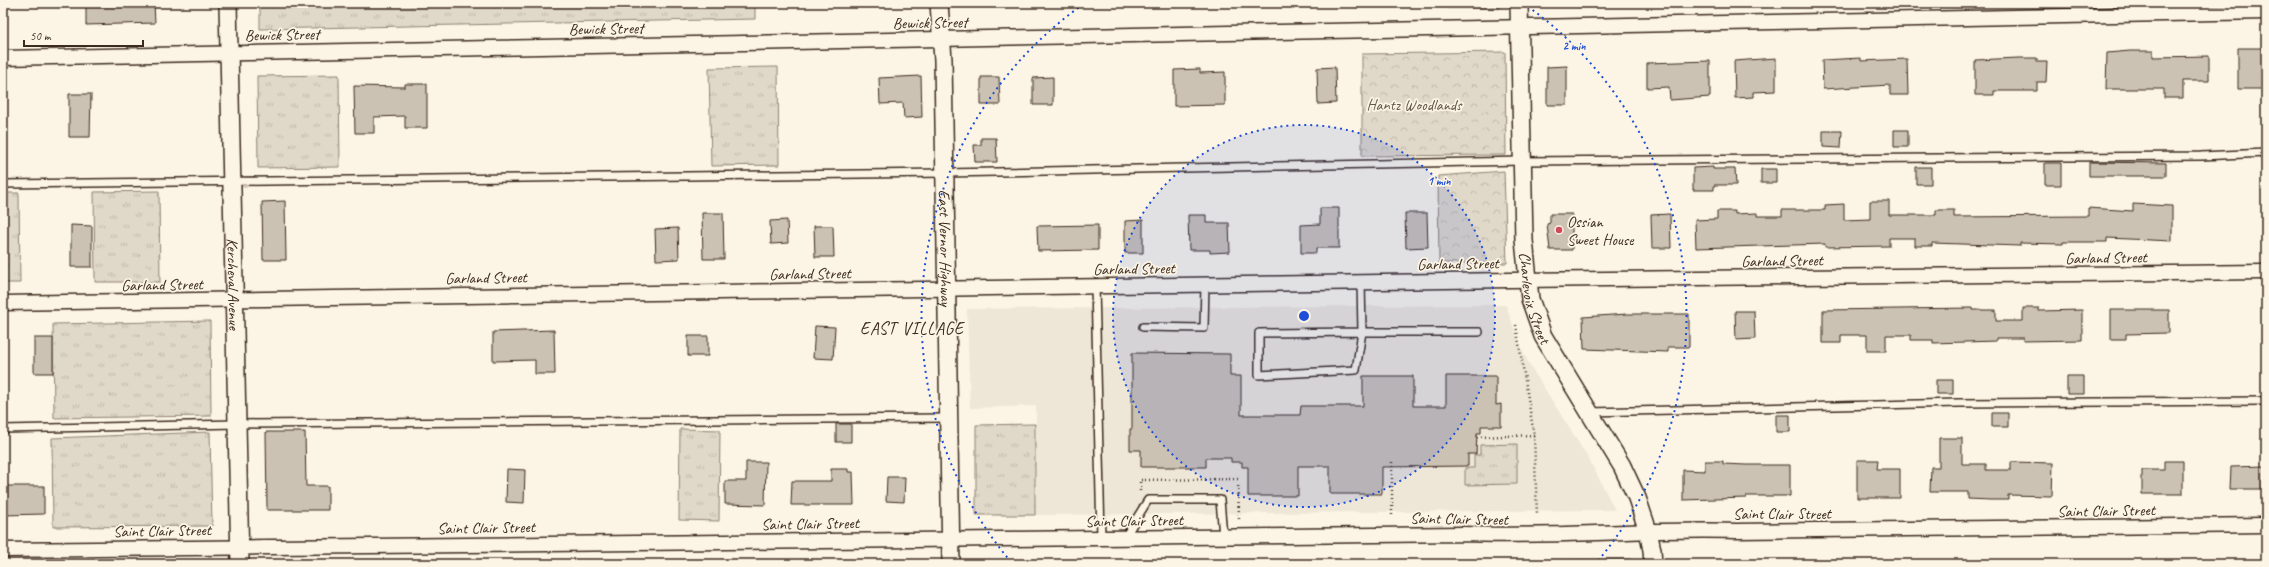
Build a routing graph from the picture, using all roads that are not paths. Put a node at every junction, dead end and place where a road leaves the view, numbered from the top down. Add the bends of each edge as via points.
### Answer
1 (228, 3) edge
2 (940, 3) edge
3 (1519, 3) edge
4 (2266, 12) edge
5 (1520, 27) junction
6 (942, 38) junction
7 (229, 52) junction
8 (3, 58) edge
9 (2266, 153) edge
10 (1522, 161) junction
11 (945, 173) junction
12 (232, 180) junction
13 (3, 184) edge
14 (2266, 272) edge
15 (1528, 279) junction
16 (1361, 282) junction
17 (1205, 284) junction
18 (1095, 286) junction
19 (947, 288) junction
20 (235, 301) junction
21 (3, 303) edge
22 (1142, 327) dead end
23 (1362, 332) junction
24 (1479, 332) dead end
25 (2266, 401) edge
26 (1590, 412) junction
27 (949, 418) junction
28 (237, 424) junction
29 (3, 429) edge
30 (2266, 525) edge
31 (1648, 531) junction
32 (1223, 536) junction
33 (1101, 537) junction
34 (1125, 537) junction
35 (951, 539) junction
36 (239, 546) junction
37 (3, 550) edge
38 (240, 564) edge
39 (951, 564) edge
40 (1653, 564) edge

1 - 7 street, Kercheval Avenue
2 - 6 street, East Vernor Highway
3 - 5 street, Charlevoix Street
4 - 5 street, Bewick Street
5 - 6 street, Bewick Street
5 - 10 street, Charlevoix Street
6 - 7 street, Bewick Street
6 - 11 street, East Vernor Highway
7 - 8 street, Bewick Street
7 - 12 street, Kercheval Avenue
9 - 10 lane via 2193,156
10 - 11 lane
10 - 15 street, Charlevoix Street via 1524,240
11 - 12 lane
11 - 19 street, East Vernor Highway
12 - 13 lane
12 - 20 street, Kercheval Avenue
14 - 15 street, Garland Street
15 - 16 street, Garland Street
15 - 26 street, Charlevoix Street via 1530,299 1543,336 1562,371
16 - 17 street, Garland Street
16 - 23 lane
17 - 18 street, Garland Street
17 - 22 lane via 1204,328
18 - 19 street, Garland Street
18 - 33 lane
19 - 20 street, Garland Street via 286,297
19 - 27 street, East Vernor Highway
20 - 21 street, Garland Street
20 - 28 street, Kercheval Avenue
23 - 23 lane via 1259,333 1259,375 1356,370
23 - 24 lane
25 - 26 lane via 1952,403
26 - 31 street, Charlevoix Street via 1622,466 1637,498
27 - 28 lane
27 - 35 street, East Vernor Highway
28 - 29 lane
28 - 36 street, Kercheval Avenue
30 - 31 street, Saint Clair Street
31 - 32 street, Saint Clair Street via 1510,536
31 - 40 street, Charlevoix Street
32 - 34 street, Saint Clair Street
32 - 34 lane via 1220,500 1148,500
33 - 34 street, Saint Clair Street
33 - 35 street, Saint Clair Street
35 - 36 street, Saint Clair Street
35 - 39 street, East Vernor Highway
36 - 37 street, Saint Clair Street
36 - 38 street, Kercheval Avenue

